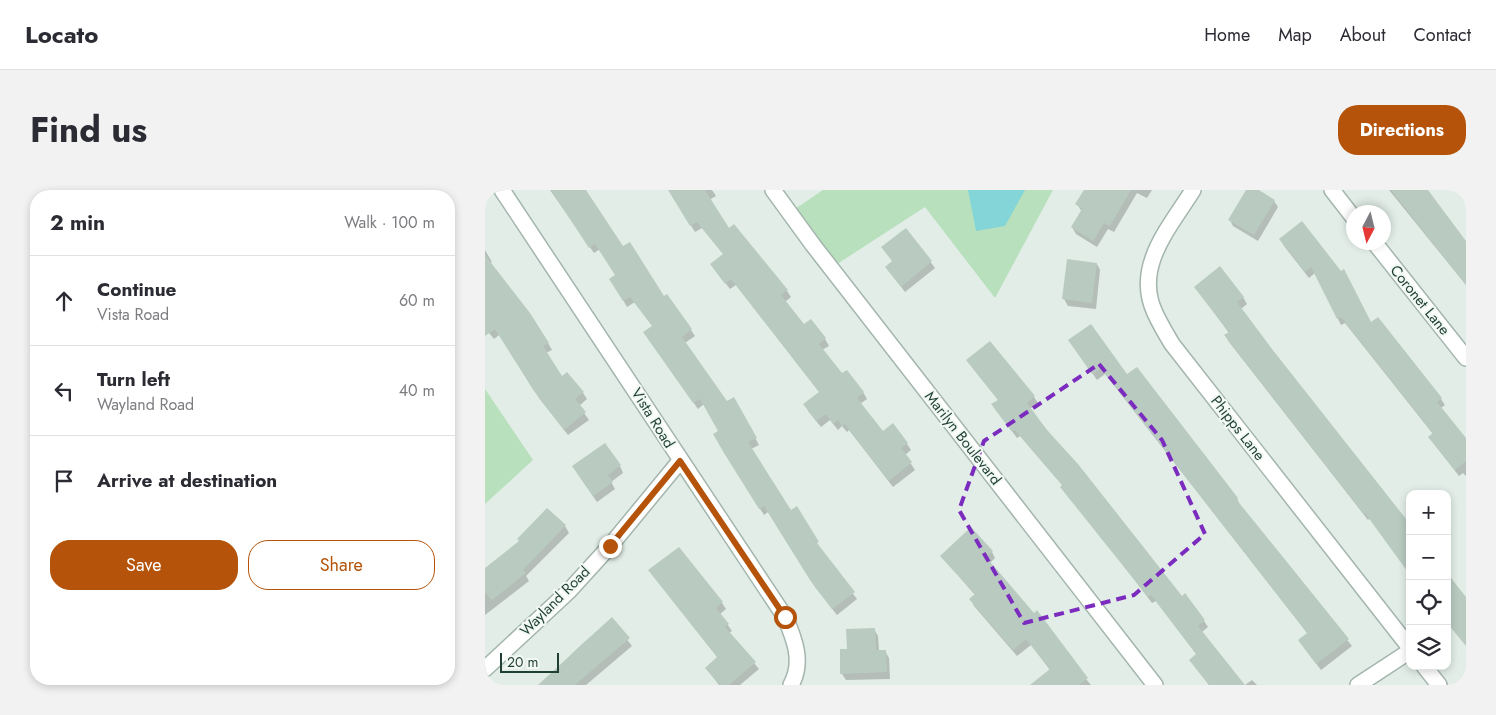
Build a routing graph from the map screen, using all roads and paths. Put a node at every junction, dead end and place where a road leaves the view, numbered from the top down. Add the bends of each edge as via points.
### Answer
1 (502, 190) edge
2 (773, 190) edge
3 (1193, 190) edge
4 (1332, 190) edge
5 (1346, 208) edge
6 (1380, 250) edge
7 (1466, 358) edge
8 (680, 461) junction
9 (1406, 644) edge
10 (1406, 652) edge
11 (485, 669) edge
12 (1427, 670) edge
13 (793, 682) edge
14 (1151, 684) edge
15 (1358, 685) edge
16 (1439, 685) edge

1 - 8 street, Vista Road
2 - 14 street, Marilyn Boulevard
3 - 9 street, Phipps Lane via 1153,254 1147,286 1154,312 1178,352
4 - 5 street
6 - 7 street, Coronet Lane
8 - 11 street, Wayland Road via 575,584
8 - 13 street, Vista Road via 785,617 798,654
10 - 15 street
12 - 16 street

